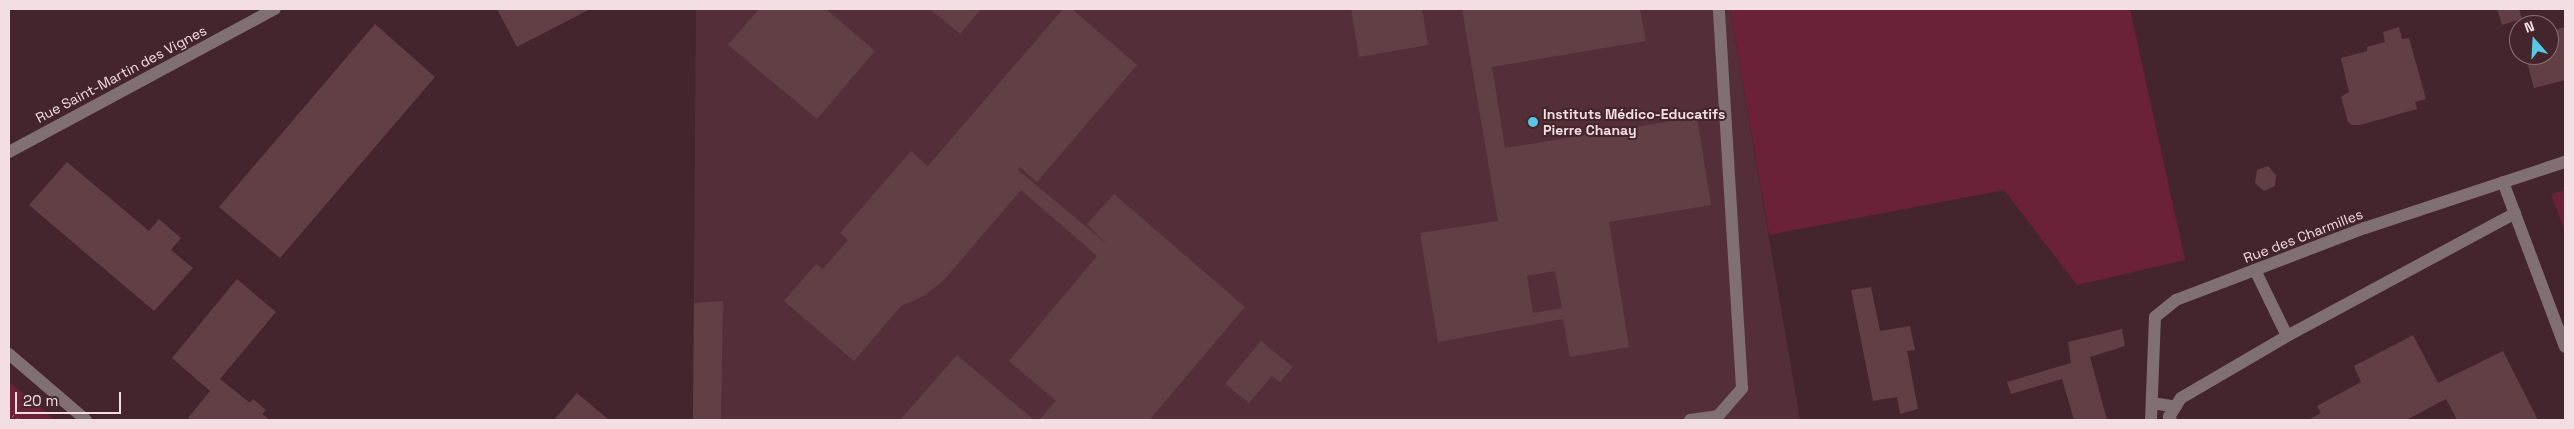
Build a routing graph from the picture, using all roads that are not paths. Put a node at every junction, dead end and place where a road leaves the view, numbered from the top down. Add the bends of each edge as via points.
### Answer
1 (275, 9) edge
2 (1719, 9) edge
3 (9, 152) edge
4 (2565, 162) edge
5 (2503, 182) junction
6 (2515, 212) junction
7 (2255, 270) junction
8 (2287, 336) junction
9 (2565, 347) edge
10 (9, 354) edge
11 (2152, 403) junction
12 (2176, 407) junction
13 (86, 420) edge
14 (1690, 420) edge
15 (2151, 420) edge
16 (2170, 420) edge

1 - 3 street, Rue Saint-Martin des Vignes
2 - 14 street via 1742,388 1718,416
4 - 5 street, Rue des Charmilles
5 - 6 street
5 - 7 street, Rue des Charmilles via 2365,228
6 - 8 street
6 - 9 street
7 - 8 street
7 - 11 street, Rue des Charmilles via 2176,300 2155,317
8 - 12 street via 2181,398
10 - 13 street
11 - 12 street
11 - 15 street, Rue des Charmilles
12 - 16 street

